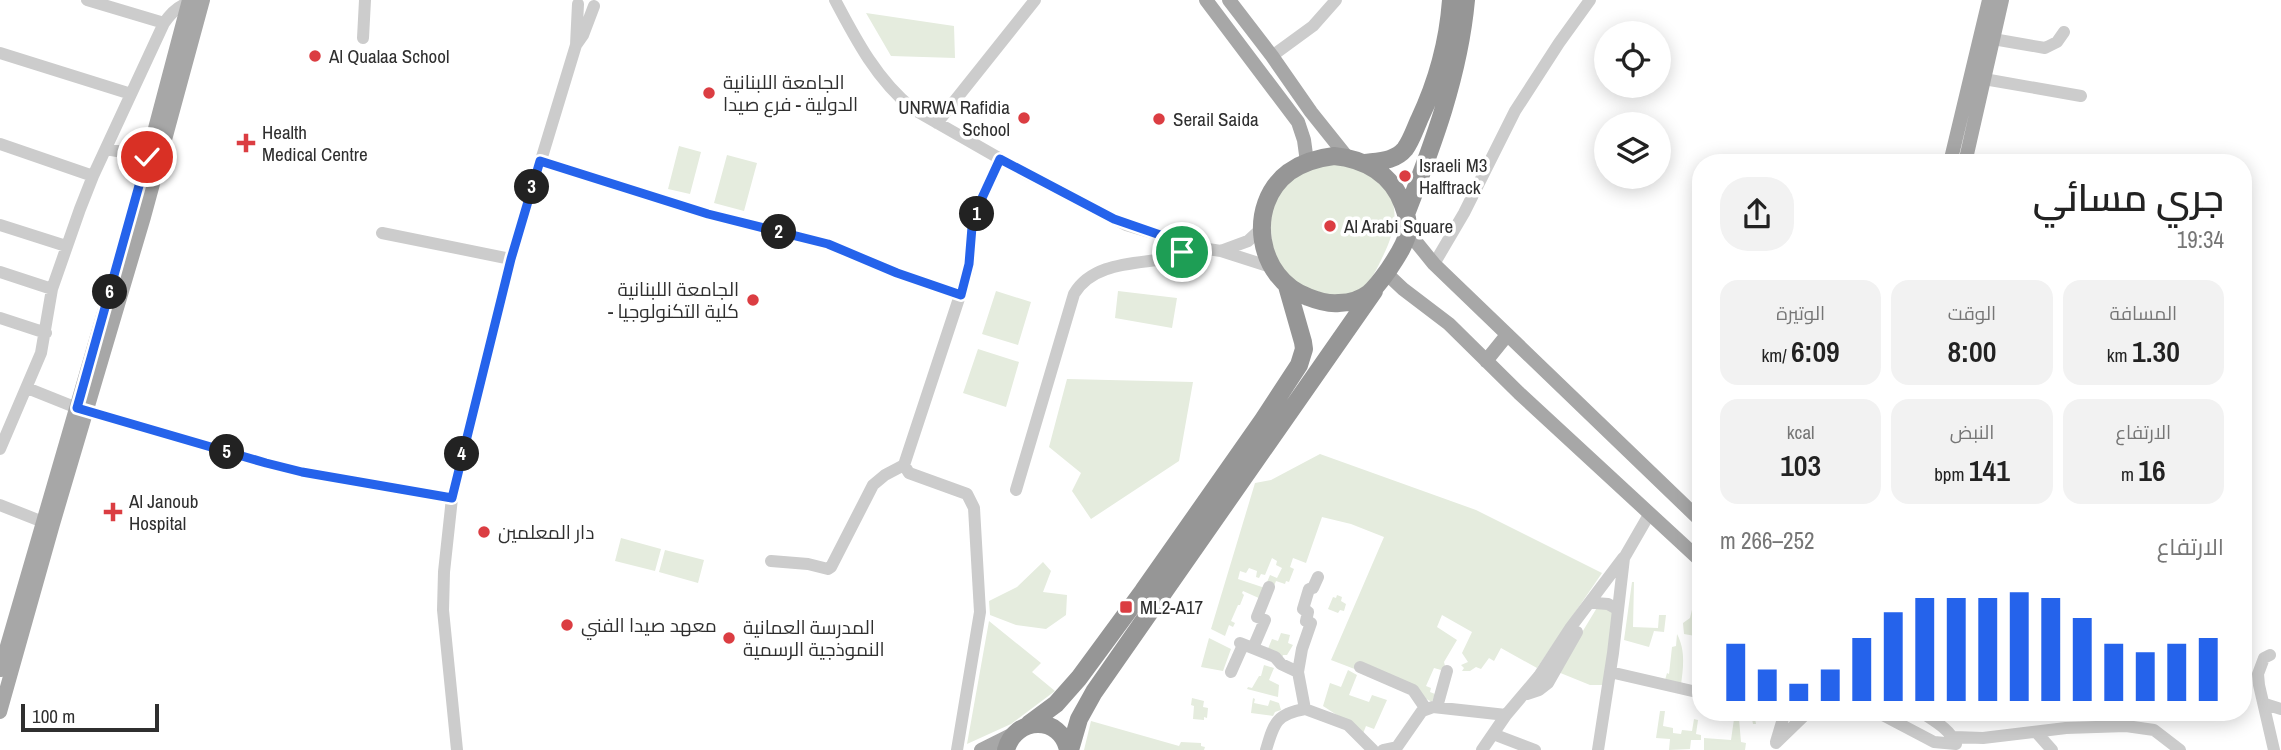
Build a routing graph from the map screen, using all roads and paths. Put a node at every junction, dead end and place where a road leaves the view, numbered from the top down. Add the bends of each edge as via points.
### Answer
1 (87, 0) edge
2 (366, 0) edge
3 (835, 0) edge
4 (1035, 0) edge
5 (1206, 0) edge
6 (1229, 0) edge
7 (1336, 0) edge
8 (1451, 0) edge
9 (1466, 0) edge
10 (1590, 0) edge
11 (1989, 0) edge
12 (2002, 0) edge
13 (196, 2) edge
14 (578, 2) edge
15 (596, 3) edge
16 (164, 23) junction
17 (2064, 32) dead end
18 (363, 38) dead end
19 (1993, 39) junction
20 (576, 45) junction
21 (0, 52) edge
22 (1272, 56) junction
23 (1983, 79) junction
24 (131, 94) junction
25 (2081, 96) dead end
26 (937, 123) junction
27 (0, 144) edge
28 (106, 149) junction
29 (1404, 149) junction
30 (1959, 154) edge
31 (1960, 154) edge
32 (1348, 157) junction
33 (153, 158) junction
34 (1000, 159) junction
35 (540, 161) junction
36 (1307, 162) junction
37 (1365, 163) junction
38 (1425, 166) junction
39 (93, 176) junction
40 (1407, 223) junction
41 (0, 225) edge
42 (1261, 229) junction
43 (382, 233) dead end
44 (66, 246) junction
45 (1188, 246) junction
46 (1221, 251) junction
47 (511, 259) junction
48 (1434, 264) junction
49 (1272, 267) junction
50 (0, 272) edge
51 (1386, 273) junction
52 (1287, 286) junction
53 (52, 289) junction
54 (1374, 291) junction
55 (961, 295) junction
56 (0, 318) edge
57 (46, 333) junction
58 (1507, 335) junction
59 (1486, 361) junction
60 (27, 388) junction
61 (83, 409) junction
62 (0, 449) edge
63 (904, 465) junction
64 (1016, 490) dead end
65 (452, 498) junction
66 (0, 505) edge
67 (1692, 512) edge
68 (1650, 513) junction
69 (43, 522) junction
70 (1692, 553) edge
71 (1623, 558) junction
72 (771, 561) dead end
73 (1318, 577) dead end
74 (1608, 581) junction
75 (1269, 587) dead end
76 (1595, 603) junction
77 (1617, 609) junction
78 (1245, 645) junction
79 (2270, 655) dead end
80 (1360, 667) dead end
81 (0, 670) edge
82 (1447, 671) dead end
83 (1231, 672) dead end
84 (1610, 672) junction
85 (1298, 673) junction
86 (1692, 691) edge
87 (1525, 694) junction
88 (2264, 704) junction
89 (1431, 708) junction
90 (1305, 709) junction
91 (2281, 709) edge
92 (0, 712) edge
93 (1506, 715) junction
94 (1782, 721) edge
95 (1799, 721) edge
96 (1893, 721) edge
97 (1931, 721) edge
98 (2085, 721) edge
99 (2103, 721) edge
100 (1029, 724) junction
101 (2036, 732) junction
102 (1493, 734) junction
103 (1010, 742) edge
104 (1957, 744) edge
105 (1774, 746) edge
106 (1936, 746) edge
107 (1402, 749) edge
108 (457, 750) edge
109 (957, 750) edge
110 (981, 750) edge
111 (1069, 750) edge
112 (1266, 750) edge
113 (1373, 750) edge
114 (1383, 750) edge
115 (1482, 750) edge
116 (1535, 750) edge
117 (1598, 750) edge
118 (2053, 750) edge
119 (2180, 750) edge
120 (2274, 750) edge

1 - 16 street
2 - 18 street
3 - 26 street via 887,84 913,109
4 - 26 street
5 - 36 main road via 1298,122
6 - 22 main road
7 - 22 street via 1313,26
8 - 29 highway via 1438,70
9 - 38 highway via 1459,57
10 - 48 street via 1515,111
11 - 30 main road
12 - 19 main road
13 - 16 street via 174,11
13 - 33 main road
14 - 15 street via 585,8
14 - 20 street
15 - 20 street
16 - 24 street
17 - 19 street via 2045,48
19 - 23 main road
20 - 35 street
21 - 24 street
22 - 32 main road
23 - 25 street
23 - 31 main road
24 - 28 street
26 - 34 street
27 - 39 street
28 - 33 street
28 - 39 street
29 - 37 highway via 1387,161
29 - 38 highway via 1408,163
32 - 36 highway
32 - 37 highway
33 - 61 main road
34 - 45 street via 1114,219
34 - 55 street via 972,227
35 - 47 street
35 - 55 street via 708,214 828,244
36 - 42 highway via 1274,188
37 - 40 highway via 1394,187
38 - 40 highway
39 - 44 street
40 - 48 main road
40 - 51 highway
41 - 44 street
42 - 46 street via 1248,241
42 - 49 highway
43 - 47 street
44 - 53 street
45 - 46 street
45 - 64 street via 1164,259 1100,271 1085,279 1074,294
46 - 49 street
47 - 65 street
48 - 58 main road
49 - 52 highway
50 - 53 street
51 - 54 highway
51 - 59 main road
52 - 54 highway via 1338,304
52 - 100 highway via 1303,342 1299,365 1079,678 1056,704
53 - 57 street
54 - 111 highway via 1094,692
55 - 63 street
56 - 57 street
57 - 60 street
58 - 59 main road
58 - 67 main road
59 - 68 main road
60 - 61 street
60 - 62 street
61 - 65 street via 302,472
61 - 69 main road
61 - 92 main road
63 - 72 street via 873,485 831,567
63 - 109 street via 909,473 959,489 974,508 980,611
65 - 108 street via 443,610
66 - 69 street
68 - 70 main road
68 - 71 street
69 - 81 main road
71 - 74 street
71 - 77 street
73 - 85 street via 1308,590 1303,609 1311,623
74 - 76 street
74 - 87 street
75 - 78 street via 1257,617 1265,620
76 - 77 street
76 - 87 street via 1548,684
77 - 84 street
78 - 83 street
78 - 85 street
79 - 88 street via 2258,674
80 - 89 street via 1413,690
82 - 89 street
84 - 86 street
84 - 117 street
85 - 90 street
87 - 93 street
88 - 91 street
88 - 120 street
89 - 93 street
89 - 107 street via 1414,720
90 - 112 street via 1286,712 1272,730
90 - 113 street via 1348,725
93 - 102 street
94 - 105 street
95 - 105 street
96 - 106 street
97 - 104 street
98 - 101 street
99 - 119 street via 2154,730
100 - 103 highway
100 - 111 highway via 1056,730
101 - 104 street
101 - 118 street
102 - 115 street
102 - 116 street
103 - 110 main road
104 - 106 street
107 - 114 street

